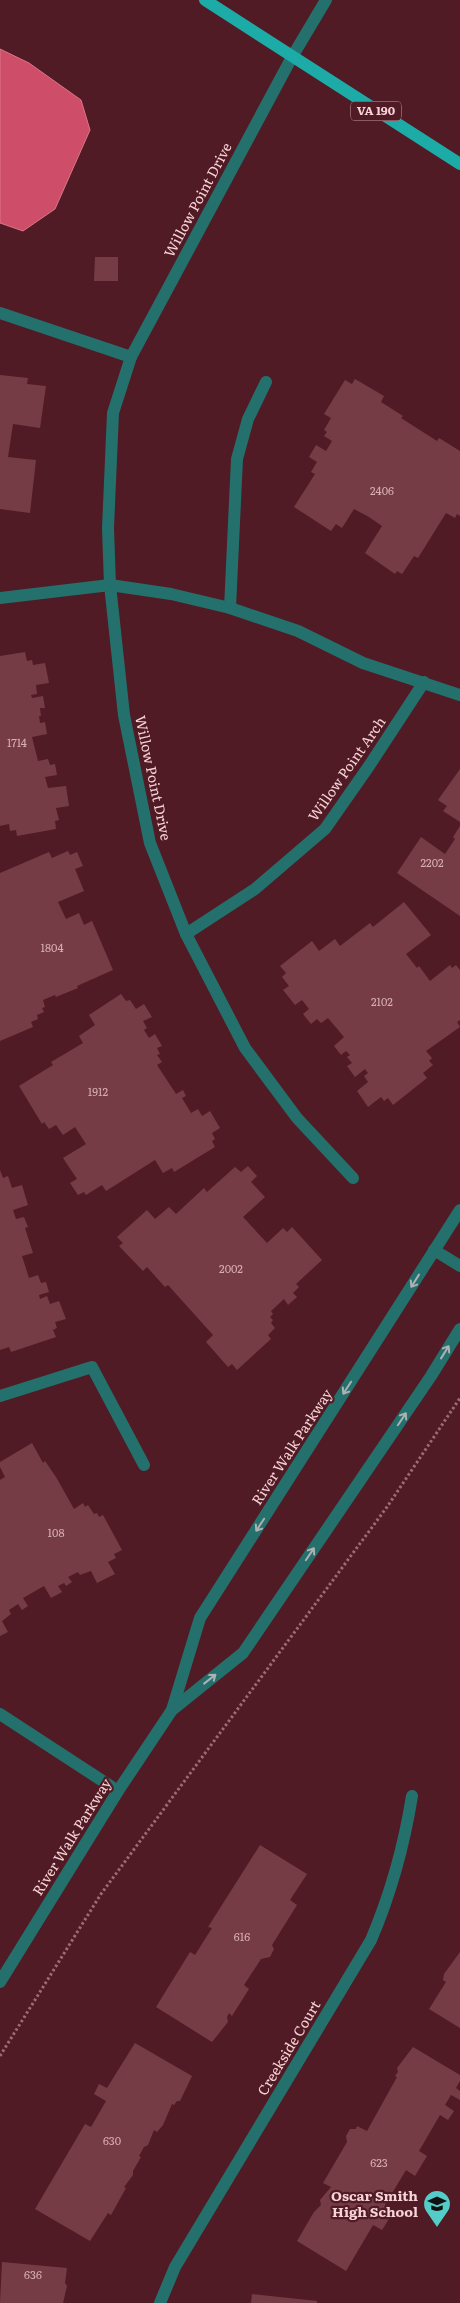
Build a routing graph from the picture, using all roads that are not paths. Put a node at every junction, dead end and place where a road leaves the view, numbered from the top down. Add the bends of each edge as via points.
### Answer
1 (205, 0) edge
2 (326, 0) edge
3 (292, 57) junction
4 (460, 164) edge
5 (0, 313) edge
6 (131, 357) junction
7 (266, 382) dead end
8 (110, 585) junction
9 (0, 598) edge
10 (230, 608) junction
11 (424, 682) junction
12 (460, 695) edge
13 (186, 934) junction
14 (353, 1178) dead end
15 (460, 1210) edge
16 (434, 1250) junction
17 (460, 1266) edge
18 (460, 1329) edge
19 (0, 1396) edge
20 (144, 1466) dead end
21 (172, 1710) junction
22 (0, 1714) edge
23 (118, 1791) junction
24 (412, 1796) dead end
25 (0, 1982) edge
26 (160, 2303) edge

1 - 3 main road, VA 190
2 - 3 street, Willow Point Drive
3 - 4 main road, VA 190
3 - 6 street, Willow Point Drive
5 - 6 street
6 - 8 street, Willow Point Drive via 113,413 108,519
7 - 10 street via 248,419 237,459
8 - 9 street
8 - 10 street via 171,594
8 - 13 street, Willow Point Drive via 124,714 150,842
10 - 11 street via 298,631 363,663
11 - 12 street
11 - 13 street, Willow Point Arch via 325,829 255,889
13 - 14 street, Willow Point Drive via 245,1048 297,1118
15 - 16 street, River Walk Parkway
16 - 17 street
16 -> 21 street, River Walk Parkway via 200,1618
21 -> 18 street, River Walk Parkway via 243,1653
19 - 20 street via 92,1367
21 - 23 street, River Walk Parkway
22 - 23 street
23 - 25 street, River Walk Parkway
24 - 26 street, Creekside Court via 406,1835 388,1900 371,1940 175,2267

